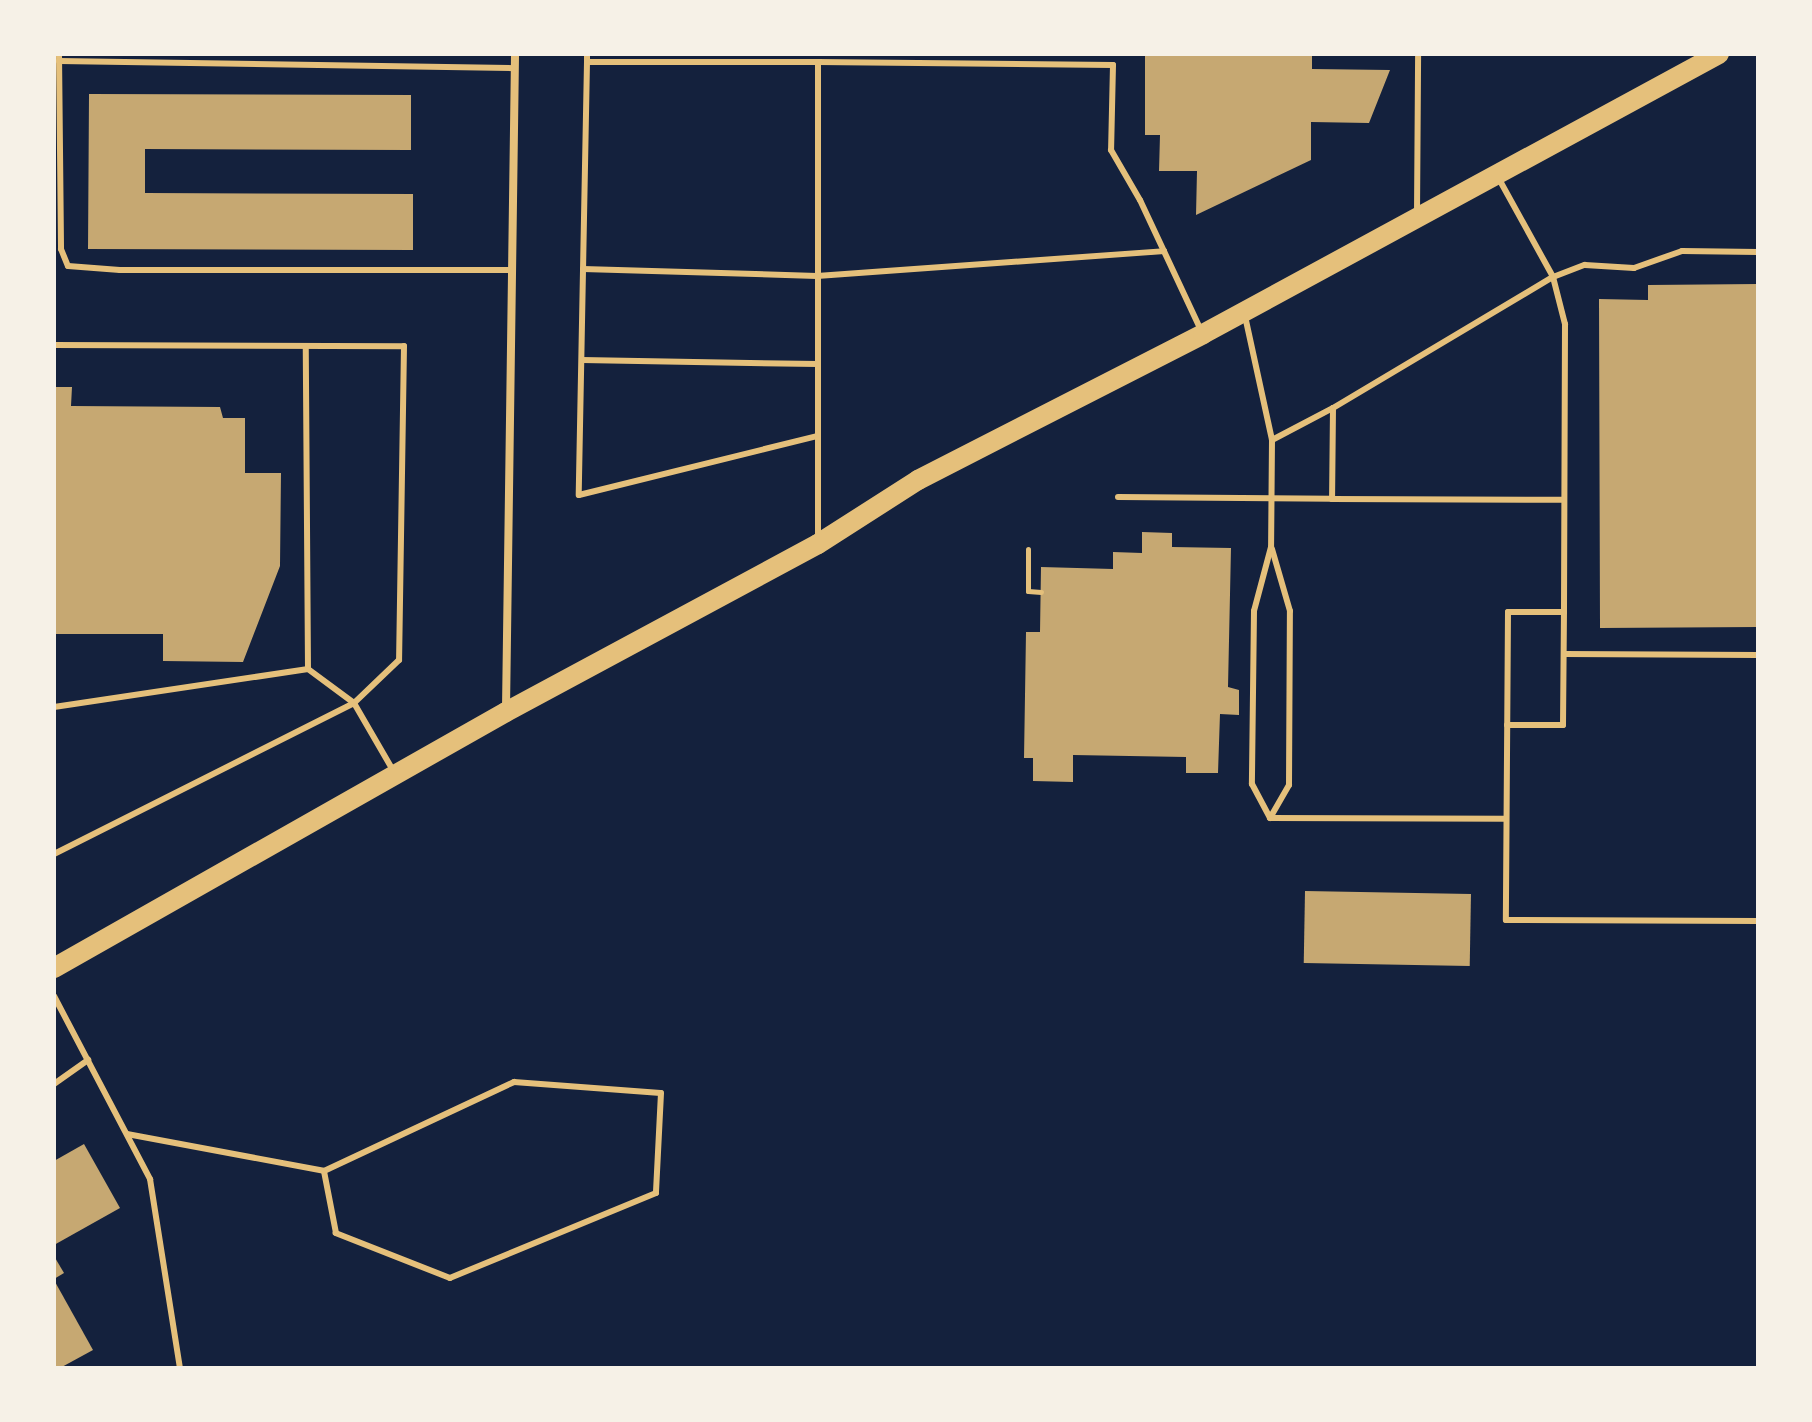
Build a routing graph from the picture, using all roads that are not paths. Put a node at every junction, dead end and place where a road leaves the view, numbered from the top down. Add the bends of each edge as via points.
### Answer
1 (515, 54) edge
2 (1418, 54) edge
3 (1719, 54) edge
4 (59, 58) edge
5 (587, 58) edge
6 (785, 58) edge
7 (818, 62) junction
8 (515, 68) junction
9 (1497, 175) junction
10 (1417, 218) junction
11 (1164, 251) junction
12 (1758, 252) edge
13 (583, 269) junction
14 (512, 270) junction
15 (817, 276) junction
16 (1553, 277) junction
17 (1244, 312) junction
18 (1203, 334) junction
19 (54, 345) edge
20 (306, 346) junction
21 (582, 360) junction
22 (818, 364) junction
23 (1333, 408) junction
24 (817, 436) junction
25 (1272, 440) junction
26 (1118, 497) dead end
27 (1272, 498) junction
28 (1332, 499) junction
29 (1564, 500) junction
30 (818, 544) junction
31 (1271, 547) junction
32 (1564, 612) junction
33 (1564, 654) junction
34 (1758, 655) edge
35 (308, 669) junction
36 (354, 703) junction
37 (54, 707) edge
38 (506, 712) junction
39 (1507, 725) junction
40 (395, 775) junction
41 (1270, 818) junction
42 (1506, 819) junction
43 (54, 854) edge
44 (1758, 921) edge
45 (54, 968) edge
46 (54, 996) edge
47 (88, 1060) junction
48 (54, 1084) edge
49 (127, 1134) junction
50 (324, 1171) junction
51 (180, 1368) edge

1 - 8 street
2 - 10 lane
3 - 9 main road
4 - 8 lane
4 - 14 lane via 61,249 68,266
5 - 6 lane
5 - 13 lane
6 - 7 lane
7 - 11 lane via 1113,65 1111,150
7 - 15 lane
8 - 14 street
9 - 10 main road
9 - 16 lane
10 - 17 main road
11 - 15 lane
11 - 18 lane
12 - 16 lane via 1682,251 1634,268 1585,265
13 - 15 lane
13 - 21 lane
14 - 38 street
15 - 22 lane
16 - 23 lane
16 - 29 lane via 1565,324
17 - 18 main road
17 - 25 lane
18 - 30 main road via 918,480
19 - 20 lane
20 - 35 lane
20 - 36 lane via 404,346 399,660
21 - 22 lane
21 - 24 lane via 579,495
22 - 24 lane
23 - 25 lane
23 - 28 lane
24 - 30 lane
25 - 27 lane
26 - 27 lane
27 - 28 lane
27 - 31 lane
28 - 29 lane
29 - 32 lane
30 - 38 main road
31 - 41 lane via 1254,611 1252,784
31 - 41 lane via 1290,611 1289,785
32 - 33 lane
32 - 39 lane via 1508,612
33 - 34 lane
33 - 39 lane via 1563,725
35 - 36 lane
35 - 37 lane
36 - 40 lane
36 - 43 lane
38 - 40 main road
39 - 42 lane
40 - 45 main road
41 - 42 lane
42 - 44 lane via 1506,920
46 - 47 lane
47 - 48 lane
47 - 49 lane
49 - 50 lane
49 - 51 lane via 150,1179
50 - 50 lane via 514,1082 661,1093 656,1193 450,1278 336,1233

